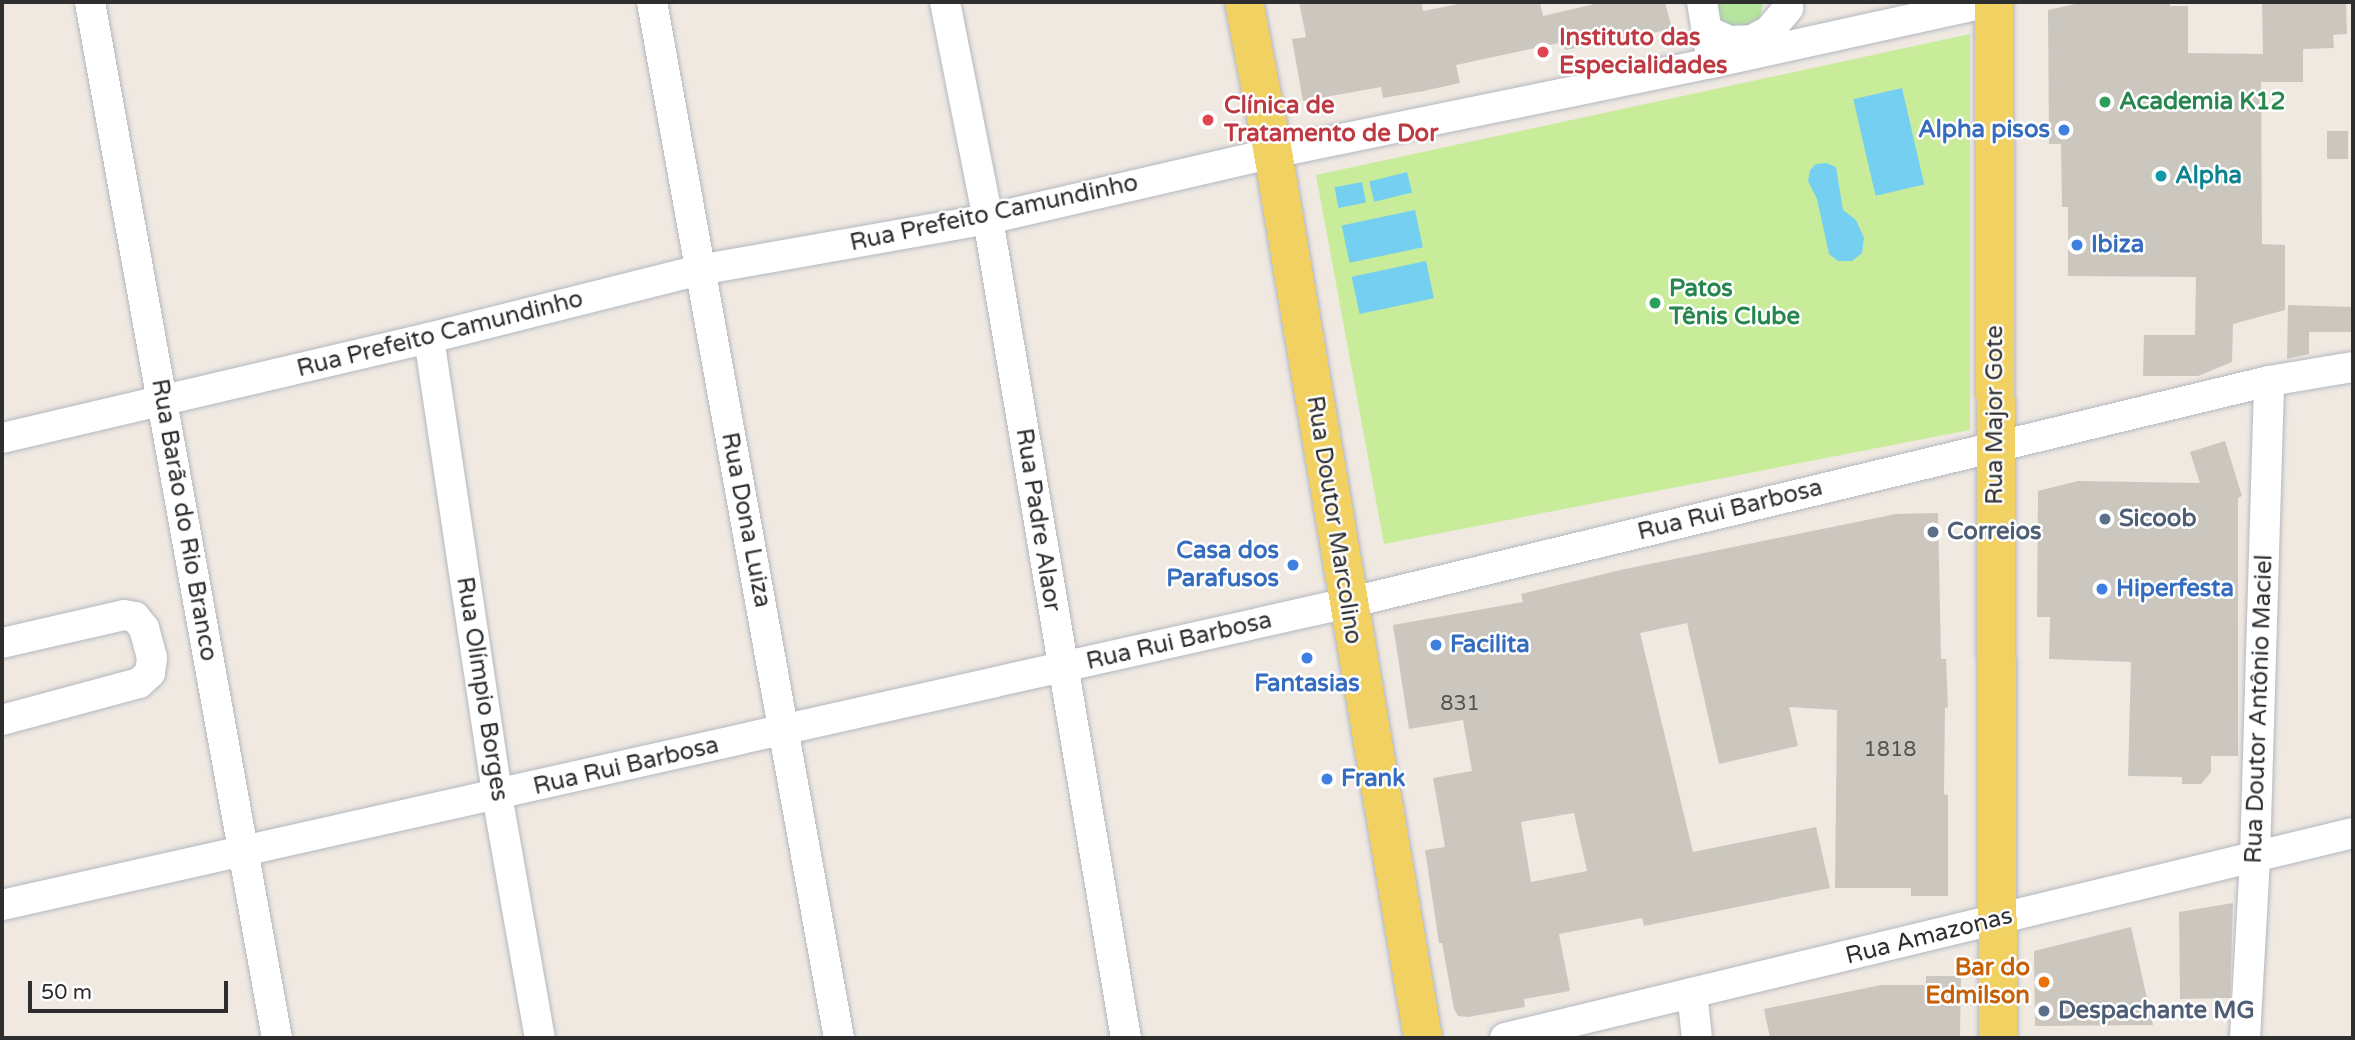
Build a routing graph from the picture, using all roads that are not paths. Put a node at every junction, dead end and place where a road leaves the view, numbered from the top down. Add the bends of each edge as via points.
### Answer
1 (90, 2) edge
2 (652, 2) edge
3 (945, 2) edge
4 (1244, 2) edge
5 (1702, 2) edge
6 (1992, 2) edge
7 (1787, 5) edge
8 (1707, 31) junction
9 (1849, 32) junction
10 (1712, 64) junction
11 (1273, 153) junction
12 (988, 219) junction
13 (699, 270) junction
14 (429, 338) junction
15 (2353, 367) edge
16 (2269, 381) junction
17 (161, 400) junction
18 (2, 438) edge
19 (1995, 446) junction
20 (1348, 603) junction
21 (2, 643) edge
22 (1062, 668) junction
23 (2, 720) edge
24 (785, 731) junction
25 (497, 795) junction
26 (2353, 833) edge
27 (245, 851) junction
28 (2255, 857) junction
29 (2, 905) edge
30 (1997, 919) junction
31 (1692, 993) junction
32 (276, 1038) edge
33 (540, 1038) edge
34 (839, 1038) edge
35 (1126, 1038) edge
36 (1423, 1038) edge
37 (1505, 1038) edge
38 (1697, 1038) edge
39 (1997, 1038) edge
40 (2245, 1038) edge

1 - 17 street, Rua Barão do Rio Branco
2 - 13 street, Rua Dona Luiza
3 - 12 street, Rua Padre Alaor
4 - 11 main road, Rua Doutor Marcolino
5 - 8 street
6 - 9 street, Rua Prefeito Camundinho
6 - 19 main road, Rua Major Gote
7 - 8 street via 1769,31 1752,40 1729,41
7 - 9 street via 1812,28
8 - 10 street
9 - 10 street, Rua Prefeito Camundinho
10 - 11 street, Rua Prefeito Camundinho
11 - 12 street, Rua Prefeito Camundinho
11 - 20 main road, Rua Doutor Marcolino
12 - 13 street, Rua Prefeito Camundinho
12 - 22 street, Rua Padre Alaor
13 - 14 street, Rua Prefeito Camundinho
13 - 24 street, Rua Dona Luiza
14 - 17 street, Rua Prefeito Camundinho
14 - 25 street, Rua Olímpio Borges
15 - 16 street, Rua Rui Barbosa
16 - 19 street, Rua Rui Barbosa
16 - 28 street, Rua Doutor Antônio Maciel
17 - 18 street, Rua Prefeito Camundinho
17 - 27 street, Rua Barão do Rio Branco
19 - 20 street, Rua Rui Barbosa
19 - 30 main road, Rua Major Gote
20 - 22 street, Rua Rui Barbosa
20 - 36 main road, Rua Doutor Marcolino
21 - 23 street via 124,615 135,617 144,628 152,658 150,673 139,683
22 - 24 street, Rua Rui Barbosa
22 - 35 street, Rua Padre Alaor
24 - 25 street, Rua Rui Barbosa
24 - 34 street, Rua Dona Luiza
25 - 27 street, Rua Rui Barbosa
25 - 33 street, Rua Olímpio Borges
26 - 28 street, Rua Amazonas
27 - 29 street, Rua Rui Barbosa
27 - 32 street, Rua Barão do Rio Branco
28 - 30 street, Rua Amazonas
28 - 40 street, Rua Doutor Antônio Maciel
30 - 31 street, Rua Amazonas
30 - 39 main road, Rua Major Gote
31 - 37 street, Rua Amazonas
31 - 38 street

